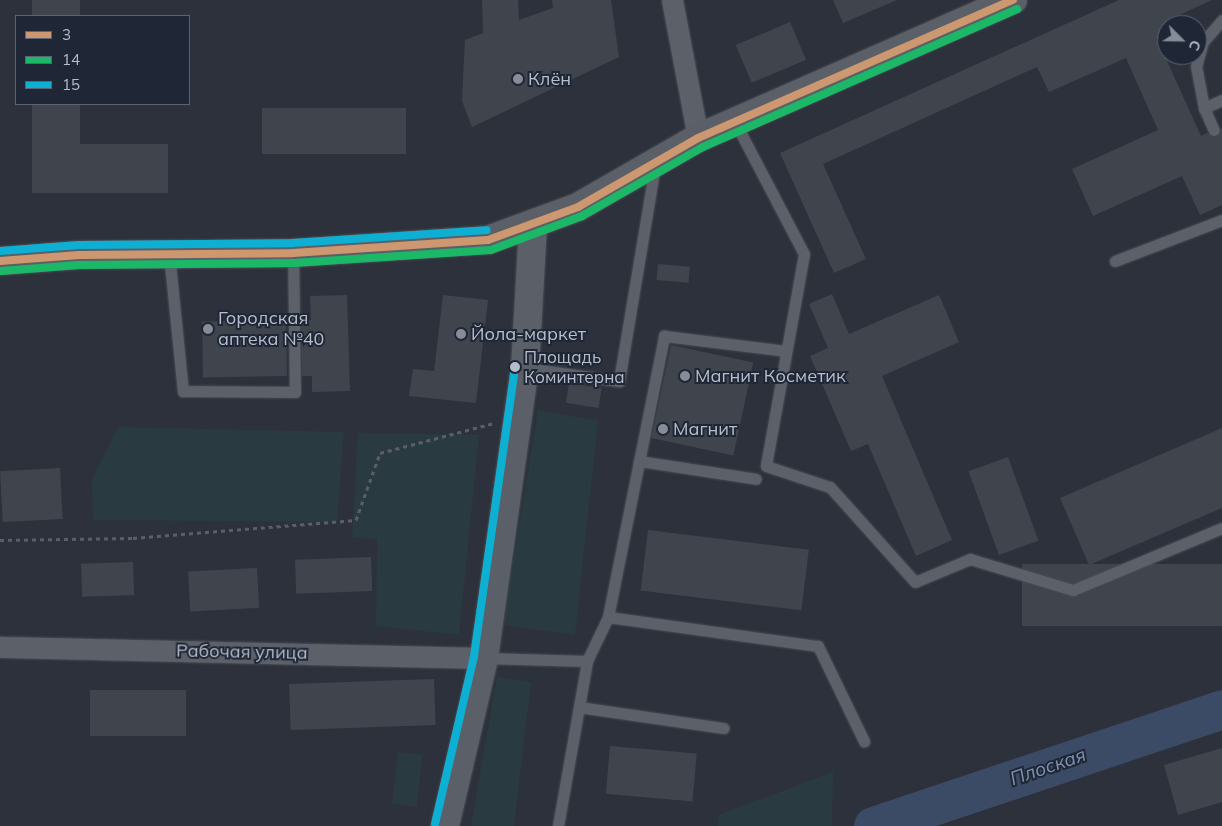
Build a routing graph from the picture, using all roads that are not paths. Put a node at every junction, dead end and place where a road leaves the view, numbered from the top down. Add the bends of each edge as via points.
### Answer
1 (672, 0) edge
2 (1013, 0) edge
3 (1222, 20) edge
4 (1222, 100) edge
5 (1204, 108) junction
6 (735, 122) junction
7 (1214, 130) dead end
8 (698, 138) junction
9 (655, 162) junction
10 (1222, 220) edge
11 (533, 223) junction
12 (293, 253) junction
13 (169, 254) junction
14 (0, 260) edge
15 (1115, 261) dead end
16 (786, 351) junction
17 (525, 368) junction
18 (639, 461) junction
19 (756, 479) dead end
20 (1222, 528) edge
21 (608, 617) junction
22 (0, 646) edge
23 (484, 658) junction
24 (587, 661) junction
25 (579, 707) junction
26 (723, 728) dead end
27 (864, 741) dead end
28 (445, 826) edge
29 (558, 826) edge

1 - 8 street
2 - 6 main road
3 - 5 lane via 1204,42 1196,66
4 - 5 lane
5 - 7 lane
6 - 8 main road
6 - 16 lane via 804,254
8 - 9 main road
9 - 11 main road via 578,207
9 - 17 lane via 619,381
10 - 15 lane
11 - 12 main road via 488,240
11 - 17 main road
12 - 13 main road
12 - 13 lane via 295,392 183,391
13 - 14 main road
16 - 18 lane via 664,336
16 - 20 lane via 766,466 830,487 915,582 970,559 1073,590
17 - 23 main road
18 - 19 lane
18 - 21 lane
21 - 24 lane
21 - 27 lane via 818,646
22 - 23 street, Рабочая улица
23 - 24 lane
23 - 28 main road
24 - 25 lane
25 - 26 lane
25 - 29 lane

